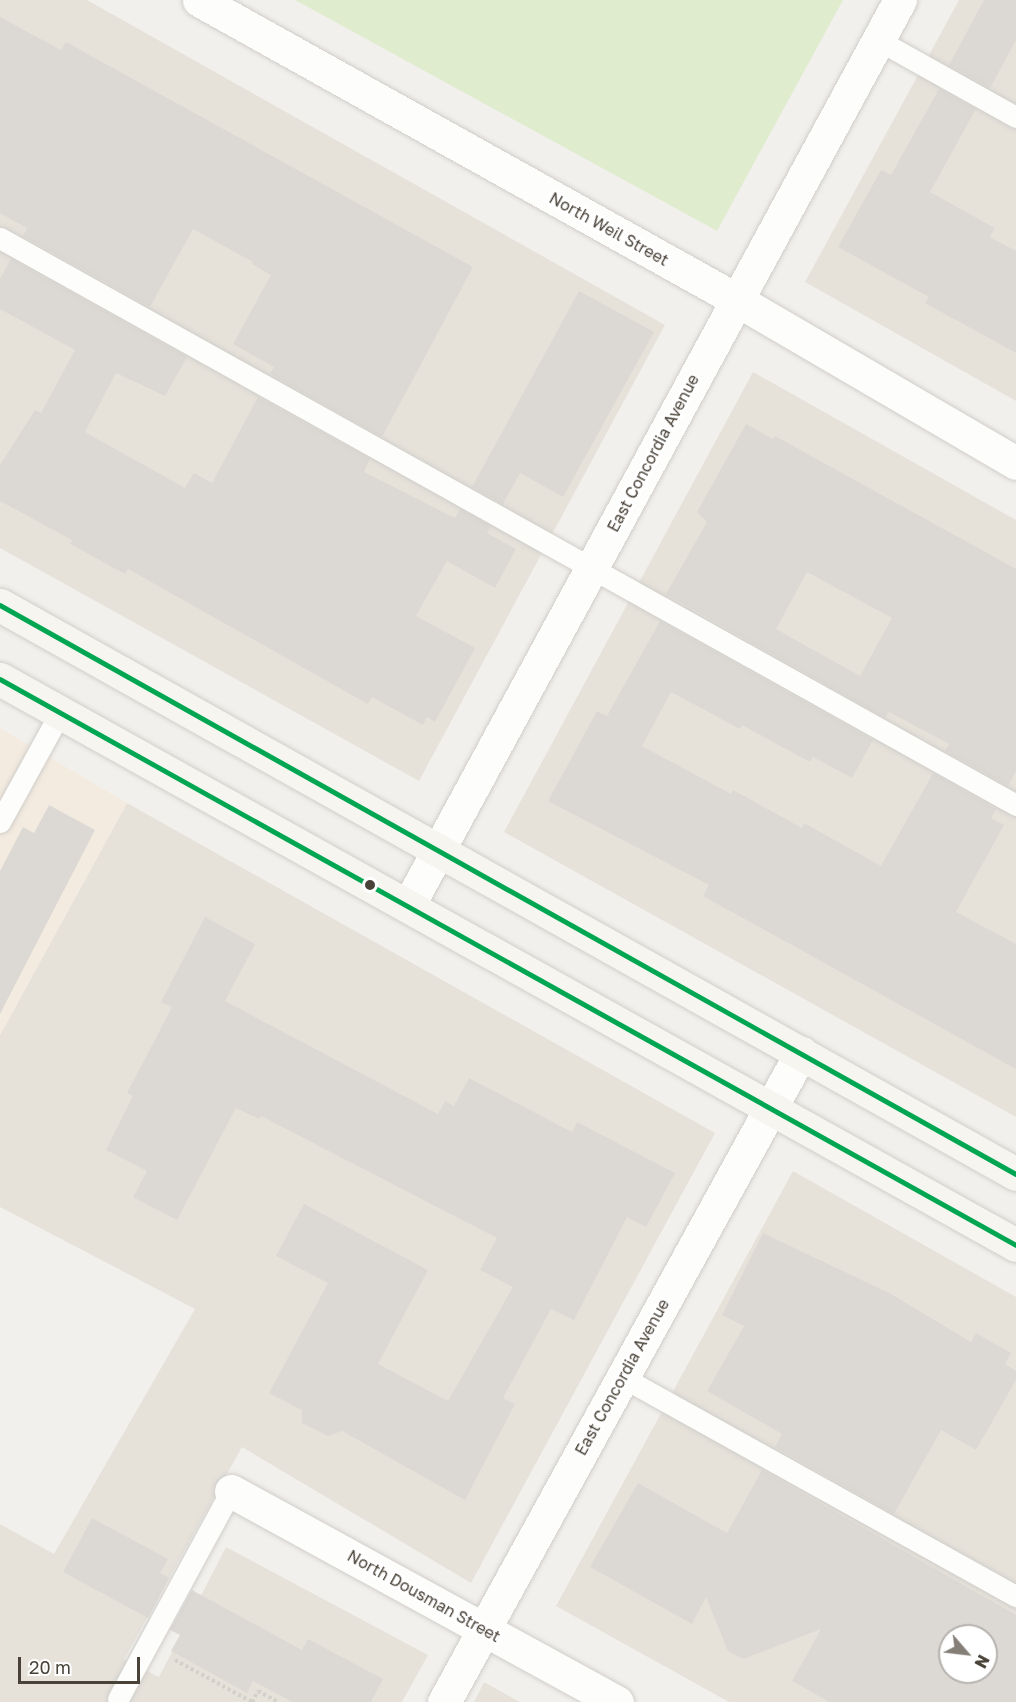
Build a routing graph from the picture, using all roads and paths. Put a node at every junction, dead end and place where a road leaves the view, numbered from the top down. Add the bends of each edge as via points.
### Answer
1 (199, 0) edge
2 (900, 0) edge
3 (878, 40) junction
4 (1016, 117) edge
5 (0, 238) edge
6 (737, 300) junction
7 (1016, 463) edge
8 (591, 569) junction
9 (0, 605) edge
10 (0, 679) edge
11 (60, 712) junction
12 (1016, 805) edge
13 (0, 822) edge
14 (438, 849) junction
15 (408, 906) junction
16 (801, 1053) junction
17 (770, 1110) junction
18 (1016, 1174) edge
19 (1016, 1245) edge
20 (622, 1377) junction
21 (231, 1491) joint
22 (1016, 1596) edge
23 (484, 1629) junction
24 (148, 1645) junction
25 (118, 1699) dead end
26 (252, 1702) edge
27 (278, 1702) edge
28 (444, 1702) edge
29 (617, 1702) edge

1 - 6 street, North Weil Street
2 - 3 street, East Concordia Avenue
3 - 4 lane
3 - 6 street, East Concordia Avenue
5 - 8 lane
6 - 7 street, North Weil Street
6 - 8 street, East Concordia Avenue
8 - 12 lane
8 - 14 street, East Concordia Avenue
9 - 14 main road
10 - 11 main road
11 - 13 lane
11 - 15 main road
14 - 15 street, East Concordia Avenue
14 - 16 main road
15 - 17 main road
16 - 17 street, East Concordia Avenue
16 - 18 main road
17 - 19 main road
17 - 20 street, East Concordia Avenue
20 - 22 lane
20 - 23 street, East Concordia Avenue
21 - 23 street, North Dousman Street
21 - 24 lane
23 - 28 street, East Concordia Avenue
23 - 29 street, North Dousman Street
24 - 25 lane
24 - 26 path
26 - 27 path via 258,1691

